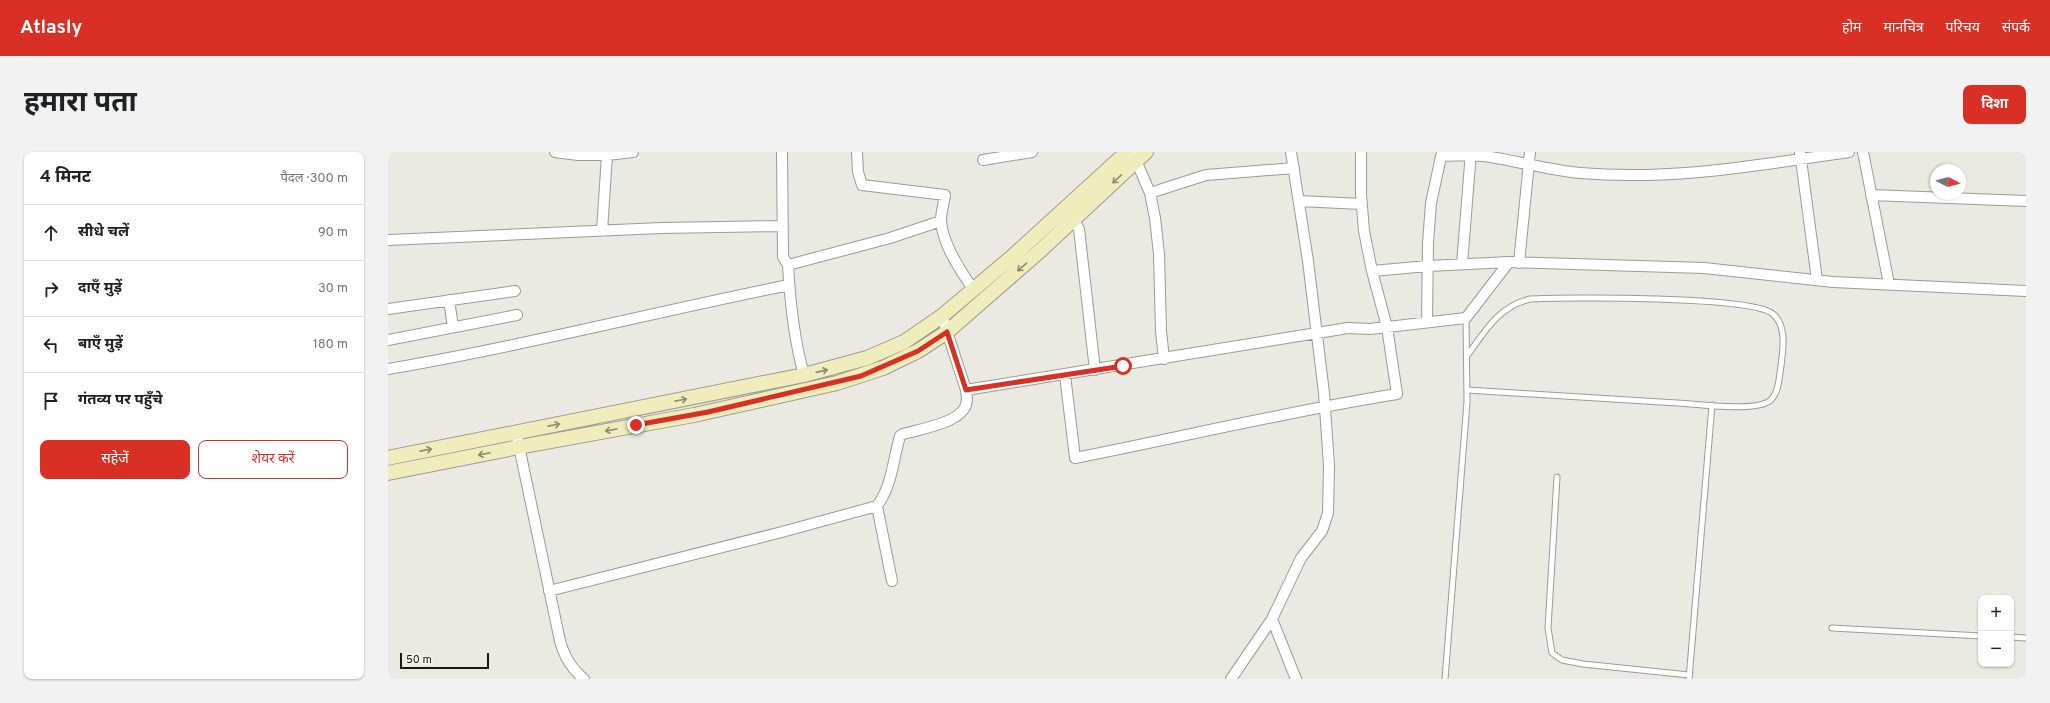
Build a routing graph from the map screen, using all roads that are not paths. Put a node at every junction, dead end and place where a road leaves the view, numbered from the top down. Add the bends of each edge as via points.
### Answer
1 (555, 152) edge
2 (633, 152) edge
3 (782, 152) edge
4 (857, 152) edge
5 (1032, 152) edge
6 (1291, 152) edge
7 (1361, 152) edge
8 (1530, 152) edge
9 (1849, 152) edge
10 (1863, 152) edge
11 (1470, 153) edge
12 (1135, 154) edge
13 (1442, 154) edge
14 (606, 155) junction
15 (1801, 156) edge
16 (983, 160) dead end
17 (1528, 165) junction
18 (1294, 168) junction
19 (1150, 193) junction
20 (1872, 195) junction
21 (1299, 201) junction
22 (2026, 201) edge
23 (1362, 204) junction
24 (1066, 208) junction
25 (1074, 220) junction
26 (941, 221) junction
27 (783, 226) junction
28 (602, 231) junction
29 (388, 240) edge
30 (1514, 263) junction
31 (1462, 264) junction
32 (788, 265) junction
33 (1428, 266) junction
34 (1372, 271) junction
35 (1817, 280) junction
36 (1889, 284) junction
37 (789, 285) junction
38 (974, 290) junction
39 (515, 291) dead end
40 (2026, 291) edge
41 (449, 300) junction
42 (388, 310) edge
43 (517, 316) dead end
44 (942, 316) junction
45 (1466, 318) junction
46 (1427, 322) junction
47 (453, 327) junction
48 (1387, 327) junction
49 (947, 332) junction
50 (1318, 332) junction
51 (388, 340) edge
52 (1467, 356) junction
53 (1164, 359) junction
54 (388, 369) edge
55 (1095, 370) junction
56 (804, 375) junction
57 (1065, 375) junction
58 (966, 390) junction
59 (1467, 390) junction
60 (1712, 405) junction
61 (1325, 406) junction
62 (516, 432) junction
63 (519, 447) junction
64 (388, 458) edge
65 (388, 473) edge
66 (1557, 477) dead end
67 (877, 506) junction
68 (892, 580) dead end
69 (549, 591) junction
70 (1272, 620) junction
71 (1832, 628) dead end
72 (1978, 636) edge
73 (2014, 637) edge
74 (2026, 638) edge
75 (1689, 677) edge
76 (584, 679) edge
77 (1231, 679) edge
78 (1296, 679) edge
79 (1445, 679) edge

1 - 14 street
2 - 14 street
3 - 27 street
4 - 26 street via 858,172 862,185 944,195
5 - 16 street
6 - 18 street
7 - 23 street
8 - 17 street
9 - 15 street
10 - 20 street
11 - 13 street
11 - 17 street
11 - 31 street
12 - 19 street
12 - 24 street
12 -> 25 street
13 - 33 street via 1431,203
14 - 28 street
15 - 17 street via 1675,175 1580,173
15 - 35 street
17 - 30 street
18 - 19 street via 1206,175
18 - 21 street
19 - 53 street via 1159,254
20 - 22 street
20 - 36 street
21 - 23 street
21 - 50 street
23 - 34 street via 1364,231
24 - 25 street
24 - 38 street
25 -> 49 street
25 - 55 street via 1079,229
26 - 32 street via 890,238
26 - 38 street via 951,252
27 - 28 street
27 - 32 street via 783,257
28 - 29 street
30 - 31 street
30 - 35 street via 1704,268
30 - 45 street
31 - 33 street
32 - 37 street
33 - 34 street
33 - 46 street
34 - 48 street
35 - 36 street
36 - 40 street
37 - 54 street via 528,342
37 - 56 street via 799,359
38 - 44 street
39 - 41 street
41 - 42 street
41 - 47 street
43 - 47 street
44 - 49 street
56 -> 44 street via 867,358 904,342
45 - 46 street
45 - 52 lane
46 - 48 street
47 - 51 street
48 - 50 street
48 - 61 street via 1397,394
49 - 58 street
49 -> 63 street via 918,351 861,376 694,415
50 - 53 street
50 - 61 street
52 - 59 lane
52 - 60 lane via 1504,310 1530,299 1626,298 1751,305 1772,313 1779,321 1783,350 1774,397 1769,402 1757,406
53 - 55 street
55 - 57 street
62 -> 56 street
57 - 58 street
57 - 61 street via 1074,458
58 - 67 street via 965,408 959,414 945,422 900,436 891,476
59 - 60 lane
59 - 79 lane
60 - 75 lane
61 - 70 street via 1329,466 1328,513 1322,531 1298,565
62 - 63 street
64 -> 62 street
63 -> 65 street
63 - 69 street
66 - 75 lane via 1548,628 1552,653 1562,660 1583,664
67 - 68 street
67 - 69 street
69 - 76 street via 565,658
70 - 77 street
70 - 78 street
71 - 72 lane
73 - 74 lane

